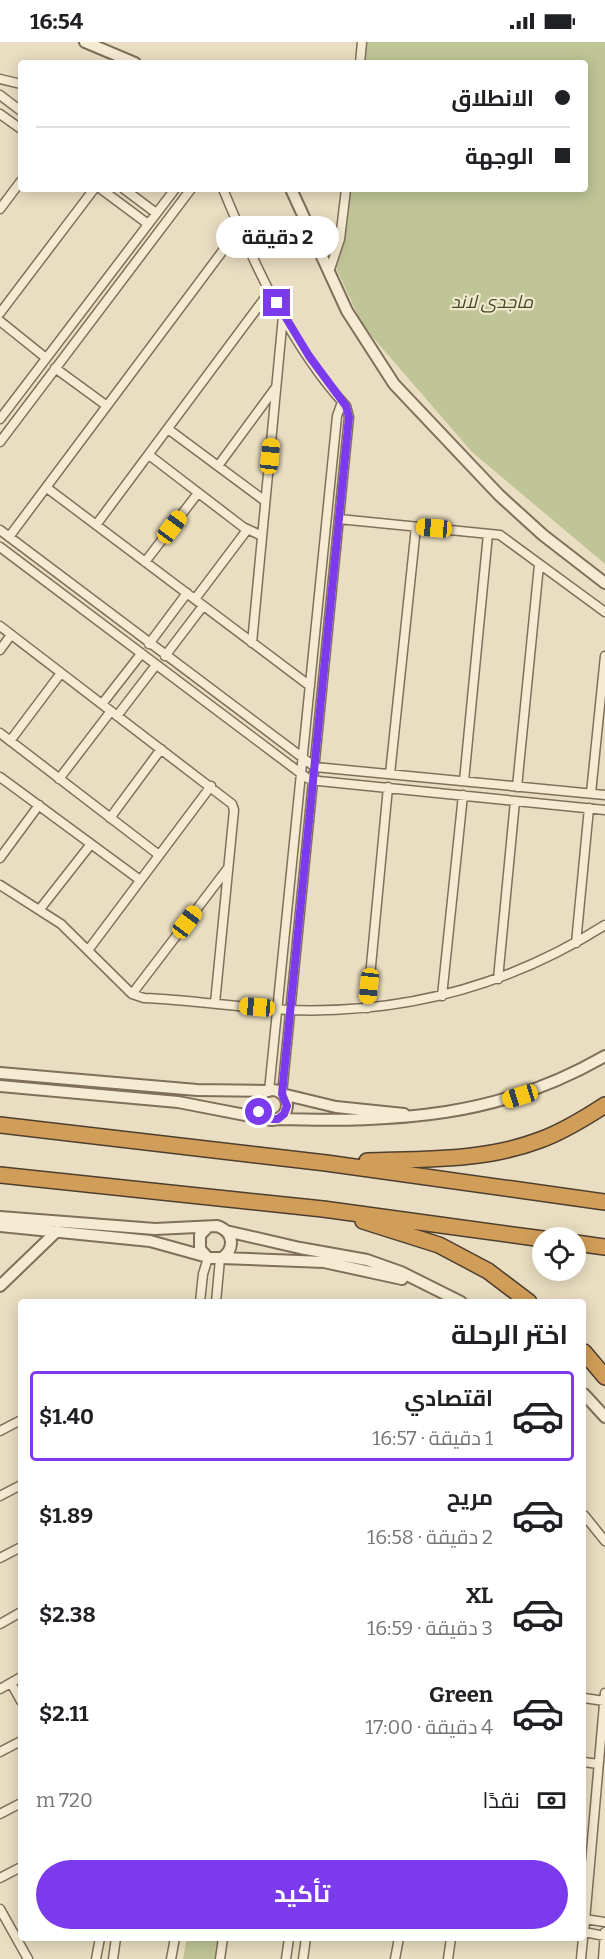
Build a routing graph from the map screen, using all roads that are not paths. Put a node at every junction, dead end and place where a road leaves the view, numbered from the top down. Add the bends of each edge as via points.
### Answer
1 (88, 42) edge
2 (362, 42) edge
3 (107, 46) edge
4 (130, 60) edge
5 (360, 60) edge
6 (0, 79) edge
7 (18, 83) edge
8 (0, 95) edge
9 (18, 109) edge
10 (0, 114) edge
11 (18, 127) edge
12 (18, 185) edge
13 (92, 192) edge
14 (105, 192) edge
15 (128, 192) edge
16 (173, 192) edge
17 (188, 192) edge
18 (224, 192) edge
19 (292, 192) edge
20 (346, 192) edge
21 (0, 209) edge
22 (156, 213) junction
23 (148, 224) junction
24 (239, 229) junction
25 (329, 272) junction
26 (270, 291) junction
27 (0, 313) edge
28 (283, 315) junction
29 (0, 321) edge
30 (46, 358) junction
31 (56, 368) junction
32 (276, 387) junction
33 (342, 402) junction
34 (107, 406) junction
35 (0, 419) edge
36 (168, 429) junction
37 (0, 442) edge
38 (149, 455) junction
39 (218, 466) junction
40 (46, 488) junction
41 (198, 493) junction
42 (265, 501) junction
43 (339, 519) junction
44 (96, 525) junction
45 (416, 527) junction
46 (0, 530) edge
47 (247, 530) junction
48 (488, 534) junction
49 (262, 536) junction
50 (9, 537) junction
51 (0, 547) edge
52 (145, 562) junction
53 (539, 565) junction
54 (605, 582) edge
55 (187, 593) junction
56 (195, 599) junction
57 (203, 606) junction
58 (605, 612) edge
59 (0, 626) edge
60 (12, 635) junction
61 (252, 643) junction
62 (149, 644) junction
63 (0, 650) edge
64 (141, 654) junction
65 (165, 656) junction
66 (605, 656) edge
67 (156, 665) junction
68 (61, 673) junction
69 (310, 686) junction
70 (102, 704) junction
71 (114, 713) junction
72 (0, 733) edge
73 (10, 741) junction
74 (161, 749) junction
75 (302, 760) junction
76 (315, 768) junction
77 (390, 774) junction
78 (301, 775) junction
79 (0, 777) edge
80 (59, 779) junction
81 (314, 780) junction
82 (464, 781) junction
83 (210, 786) junction
84 (388, 787) junction
85 (517, 787) junction
86 (591, 793) junction
87 (463, 795) junction
88 (605, 795) edge
89 (515, 801) junction
90 (39, 805) junction
91 (589, 808) junction
92 (605, 810) edge
93 (110, 818) junction
94 (91, 844) junction
95 (159, 855) junction
96 (0, 858) edge
97 (228, 868) junction
98 (140, 880) junction
99 (0, 885) edge
100 (40, 909) junction
101 (605, 925) edge
102 (576, 943) junction
103 (89, 949) junction
104 (498, 979) junction
105 (132, 994) junction
106 (442, 996) junction
107 (215, 1004) junction
108 (366, 1008) junction
109 (278, 1009) junction
110 (291, 1010) junction
111 (605, 1056) edge
112 (0, 1073) edge
113 (0, 1086) edge
114 (269, 1091) junction
115 (282, 1094) junction
116 (605, 1105) edge
117 (410, 1116) junction
118 (266, 1119) junction
119 (278, 1119) junction
120 (0, 1125) edge
121 (326, 1162) junction
122 (0, 1175) edge
123 (605, 1196) edge
124 (586, 1199) junction
125 (605, 1202) edge
126 (323, 1209) junction
127 (0, 1217) edge
128 (0, 1226) edge
129 (207, 1228) junction
130 (226, 1230) junction
131 (57, 1231) junction
132 (532, 1238) edge
133 (586, 1245) edge
134 (605, 1248) edge
135 (214, 1258) junction
136 (417, 1281) junction
137 (0, 1286) edge
138 (200, 1299) edge
139 (216, 1299) edge
140 (455, 1299) edge
141 (525, 1299) edge
142 (586, 1354) edge
143 (605, 1377) edge
144 (586, 1396) edge
145 (605, 1417) edge
146 (18, 1422) edge
147 (0, 1431) edge
148 (18, 1487) edge
149 (0, 1496) edge
150 (586, 1517) edge
151 (605, 1541) edge
152 (18, 1549) edge
153 (0, 1558) edge
154 (18, 1614) edge
155 (0, 1624) edge
156 (18, 1679) edge
157 (11, 1683) junction
158 (0, 1689) edge
159 (605, 1693) edge
160 (18, 1696) edge
161 (586, 1698) edge
162 (604, 1701) edge
163 (18, 1743) edge
164 (0, 1752) edge
165 (586, 1762) edge
166 (598, 1764) junction
167 (18, 1805) edge
168 (0, 1814) edge
169 (18, 1869) edge
170 (0, 1878) edge
171 (586, 1897) edge
172 (0, 1908) edge
173 (586, 1919) edge
174 (605, 1922) edge
175 (17, 1931) edge
176 (586, 1932) edge
177 (605, 1934) edge
178 (20, 1941) edge
179 (100, 1941) edge
180 (116, 1941) edge
181 (174, 1941) edge
182 (223, 1941) edge
183 (289, 1941) edge
184 (306, 1941) edge
185 (398, 1941) edge
186 (451, 1941) edge
187 (583, 1941) edge
188 (97, 1957) edge
189 (26, 1958) edge
190 (113, 1958) edge
191 (171, 1959) edge
192 (220, 1959) edge
193 (286, 1959) edge
194 (303, 1959) edge
195 (395, 1959) edge
196 (448, 1959) edge
197 (581, 1959) edge
198 (603, 1959) edge

1 - 3 street
2 - 5 street
3 - 4 street
6 - 7 street
8 - 9 street
10 - 11 street
12 - 21 street
13 - 27 street
14 - 23 street
15 - 22 street
16 - 22 street
17 - 31 street
18 - 24 street
19 - 25 street
20 - 25 street via 340,239
22 - 23 street
23 - 30 street
24 - 26 street
24 - 34 street
25 - 54 street via 369,348 407,400 513,509
26 - 28 street
26 - 36 street
28 - 32 street
28 - 33 street
29 - 30 street
30 - 35 street
31 - 34 street
31 - 37 street
32 - 39 street
32 - 42 street
33 - 43 street via 349,417
33 - 69 street via 336,416
34 - 40 street
36 - 38 street
36 - 39 street
38 - 41 street
38 - 44 street
39 - 42 street
40 - 44 street
40 - 50 street
41 - 47 street
41 - 52 street
42 - 49 street
43 - 45 street
43 - 76 street
44 - 52 street
45 - 48 street
45 - 77 street
46 - 50 street
47 - 49 street
47 - 56 street
48 - 53 street via 508,538
48 - 82 street
49 - 61 street
50 - 62 street
51 - 64 street
52 - 55 street
53 - 58 street
53 - 85 street
55 - 56 street
55 - 62 street
56 - 57 street
57 - 61 street
57 - 65 street
59 - 60 street
60 - 63 street
60 - 68 street
61 - 69 street
62 - 65 street
64 - 67 street
64 - 70 street
65 - 75 street
66 - 86 street
67 - 71 street
67 - 78 street
68 - 70 street
68 - 73 street
69 - 75 street
70 - 71 street
71 - 74 street
71 - 80 street
72 - 73 street
73 - 80 street
74 - 83 street
74 - 93 street
75 - 76 street
75 - 78 street
76 - 77 street
76 - 81 street
77 - 82 street
78 - 81 street
78 - 109 street
79 - 90 street
80 - 93 street
81 - 84 street
81 - 110 street
82 - 85 street
83 - 95 street
83 - 97 street via 233,807
84 - 87 street
84 - 108 street
85 - 86 street
86 - 88 street
87 - 89 street
87 - 106 street
89 - 91 street
89 - 104 street
90 - 94 street
90 - 96 street
91 - 92 street
91 - 102 street
93 - 95 street
94 - 98 street
94 - 100 street
95 - 98 street
97 - 105 street
97 - 107 street
98 - 103 street
99 - 100 street
100 - 103 street
101 - 102 street
102 - 104 street
103 - 105 street via 120,986
104 - 106 street
105 - 107 street
106 - 108 street
107 - 109 street
108 - 110 street
109 - 110 street
109 - 114 street
110 - 115 street
111 - 117 street via 520,1096 474,1108
112 - 114 street via 197,1090
113 - 118 street via 178,1102
114 - 115 street
114 - 118 street via 261,1095 258,1104
115 - 117 street via 336,1107
115 - 119 street via 286,1110
116 - 121 highway via 542,1140 506,1151 459,1158
117 - 119 street via 372,1121
118 - 119 street
120 - 121 highway
121 - 124 highway
122 - 126 highway
123 - 124 highway
124 - 125 highway
126 - 132 highway
126 - 141 highway via 439,1245 488,1271
127 - 129 street via 155,1229
128 - 131 street
129 - 130 street via 217,1226
129 - 135 street via 199,1240 200,1249
130 - 135 street via 231,1245
130 - 136 street via 368,1260
131 - 135 street via 150,1241
131 - 137 street
133 - 134 highway
135 - 136 street via 324,1262
135 - 138 street via 205,1266
135 - 139 street
136 - 140 street
142 - 143 highway
144 - 145 street
146 - 147 street
148 - 149 street
150 - 151 street
152 - 153 street
154 - 155 street
156 - 157 street
157 - 158 street
157 - 160 street
159 - 162 street
161 - 162 street
162 - 166 street
163 - 164 street
165 - 166 street
166 - 171 street
167 - 168 street
169 - 170 street
172 - 175 street
173 - 174 street
176 - 177 street
177 - 198 street
178 - 189 street
179 - 188 street
180 - 190 street
181 - 191 street
182 - 192 street
183 - 193 street
184 - 194 street
185 - 195 street
186 - 196 street
187 - 197 street
188 - 190 street

